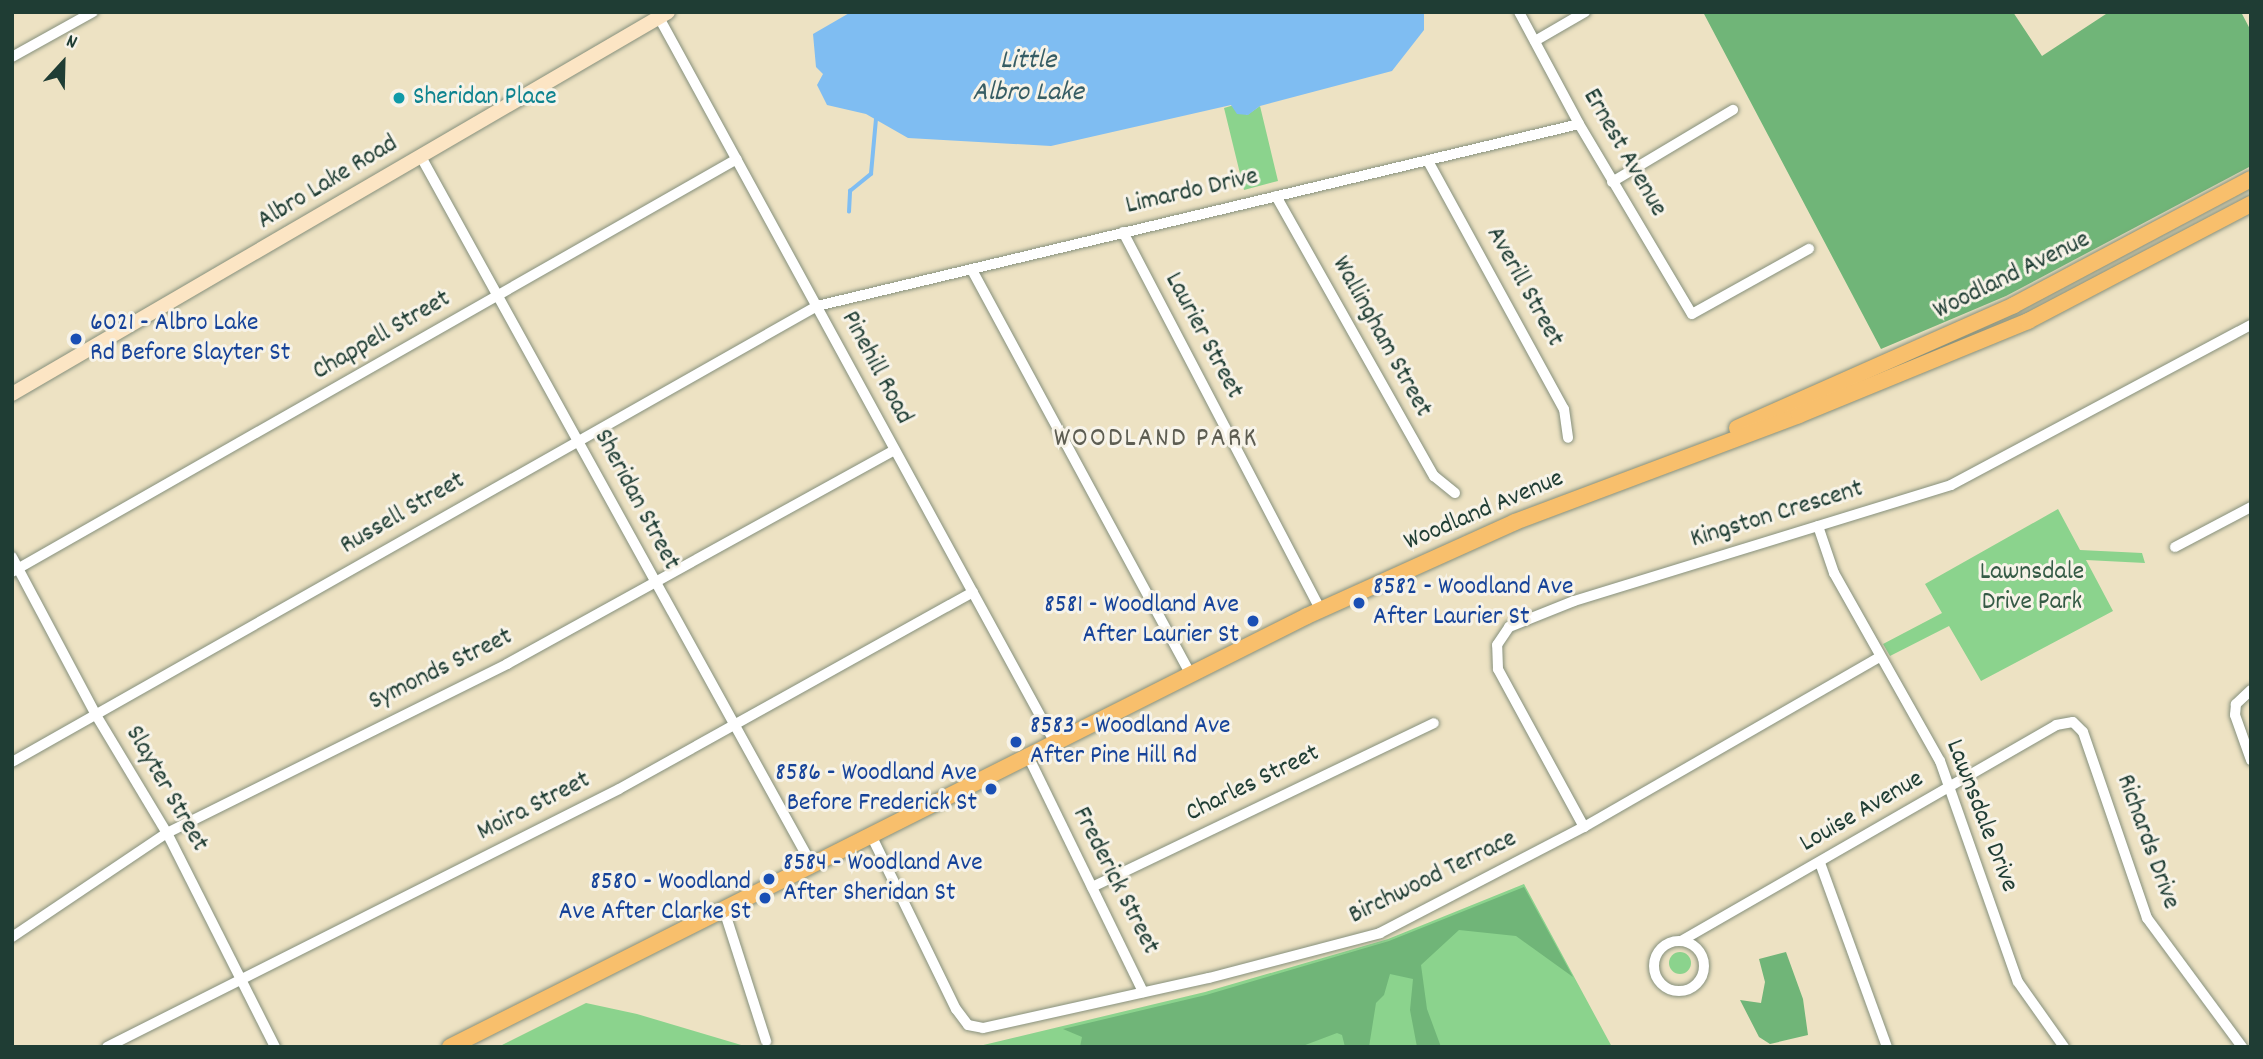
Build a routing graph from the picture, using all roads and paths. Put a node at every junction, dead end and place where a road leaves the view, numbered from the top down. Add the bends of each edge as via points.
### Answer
1 (93, 12) edge
2 (1519, 12) edge
3 (1585, 12) edge
4 (661, 14) edge
5 (1535, 41) junction
6 (12, 57) edge
7 (1734, 110) dead end
8 (1579, 124) junction
9 (421, 155) junction
10 (737, 159) junction
11 (1428, 161) junction
12 (2251, 180) edge
13 (1612, 182) junction
14 (1276, 196) junction
15 (2249, 206) edge
16 (1123, 232) junction
17 (1809, 249) dead end
18 (972, 270) junction
19 (501, 296) junction
20 (817, 306) junction
21 (2251, 325) edge
22 (12, 394) edge
23 (1568, 438) dead end
24 (578, 440) junction
25 (894, 450) junction
26 (1637, 474) junction
27 (1455, 493) dead end
28 (2251, 507) edge
29 (1818, 526) junction
30 (2175, 547) dead end
31 (12, 557) edge
32 (15, 570) edge
33 (655, 584) junction
34 (973, 592) junction
35 (1321, 610) junction
36 (1880, 657) junction
37 (1191, 675) junction
38 (2251, 690) edge
39 (96, 715) junction
40 (2066, 722) joint
41 (1434, 723) dead end
42 (737, 724) junction
43 (1054, 741) junction
44 (1027, 754) junction
45 (2251, 760) edge
46 (12, 762) edge
47 (1950, 787) junction
48 (1584, 827) junction
49 (167, 833) junction
50 (871, 835) junction
51 (1821, 863) junction
52 (812, 865) junction
53 (1092, 887) junction
54 (724, 911) junction
55 (12, 937) edge
56 (1681, 941) junction
57 (242, 981) junction
58 (1143, 992) junction
59 (766, 1041) dead end
60 (107, 1047) edge
61 (275, 1047) edge
62 (450, 1047) edge
63 (1887, 1047) edge
64 (2064, 1047) edge
65 (2242, 1047) edge

1 - 6 street
2 - 5 street, Ernest Avenue
3 - 5 street
4 - 9 street, Albro Lake Road
4 - 10 street, Pinehill Road
5 - 8 street, Ernest Avenue
7 - 13 street
8 - 11 street, Limardo Drive
8 - 13 street, Ernest Avenue
9 - 19 street, Sheridan Street
9 - 22 street, Albro Lake Road
10 - 19 street, Chappell Street
10 - 20 street, Pinehill Road
11 - 14 street, Limardo Drive
11 - 23 street, Averill Street via 1564,408
12 - 26 main road, Woodland Avenue via 2014,305
13 - 17 street, Ernest Avenue via 1692,314
14 - 16 street, Limardo Drive
14 - 27 street, Wallingham Street via 1434,476
15 - 26 main road, Woodland Avenue via 2028,321 1824,405
16 - 18 street, Limardo Drive
16 - 35 street, Laurier Street
18 - 20 street, Limardo Drive
18 - 37 street
19 - 24 street, Sheridan Street
19 - 32 street, Chappell Street
20 - 24 street, Russell Street
20 - 25 street, Pinehill Road
21 - 29 street, Kingston Crescent via 1965,479
24 - 33 street, Sheridan Street
24 - 39 street, Russell Street
25 - 33 street, Symonds Street
25 - 34 street, Pinehill Road
26 - 35 main road, Woodland Avenue via 1515,522
28 - 30 street
29 - 36 street, Lawnsdale Drive via 1835,573
29 - 48 street, Kingston Crescent via 1574,601 1504,632 1495,653 1498,669
31 - 32 street, Slayter Street
32 - 39 street, Slayter Street
33 - 42 street, Sheridan Street
33 - 49 street, Symonds Street via 506,664
34 - 42 street, Moira Street
34 - 43 street, Pinehill Road
35 - 37 main road, Woodland Avenue
36 - 47 street, Lawnsdale Drive via 1940,761
36 - 48 street, Birchwood Terrace
37 - 43 main road, Woodland Avenue
38 - 45 street via 2236,704 2235,715
39 - 46 street, Russell Street
39 - 49 street, Slayter Street
40 - 47 street, Louise Avenue
40 - 65 street, Richards Drive via 2083,732 2147,918
41 - 53 street, Charles Street
42 - 52 street, Sheridan Street
42 - 57 street, Moira Street
43 - 44 main road, Woodland Avenue
44 - 50 main road, Woodland Avenue
44 - 53 street, Frederick Street
47 - 51 street, Louise Avenue
47 - 64 street, Lawnsdale Drive via 2018,982
48 - 58 street, Birchwood Terrace via 1366,939
49 - 55 street, Symonds Street
49 - 57 street, Slayter Street
50 - 52 main road, Woodland Avenue
50 - 58 street, Birchwood Terrace via 964,1023 983,1028
51 - 56 street, Louise Avenue
51 - 63 street
52 - 54 main road, Woodland Avenue
53 - 58 street, Frederick Street
54 - 59 street
54 - 62 main road, Woodland Avenue
56 - 56 street via 1666,945 1654,965 1664,986 1679,990 1694,985 1703,971 1701,955
57 - 60 street, Moira Street
57 - 61 street, Slayter Street

